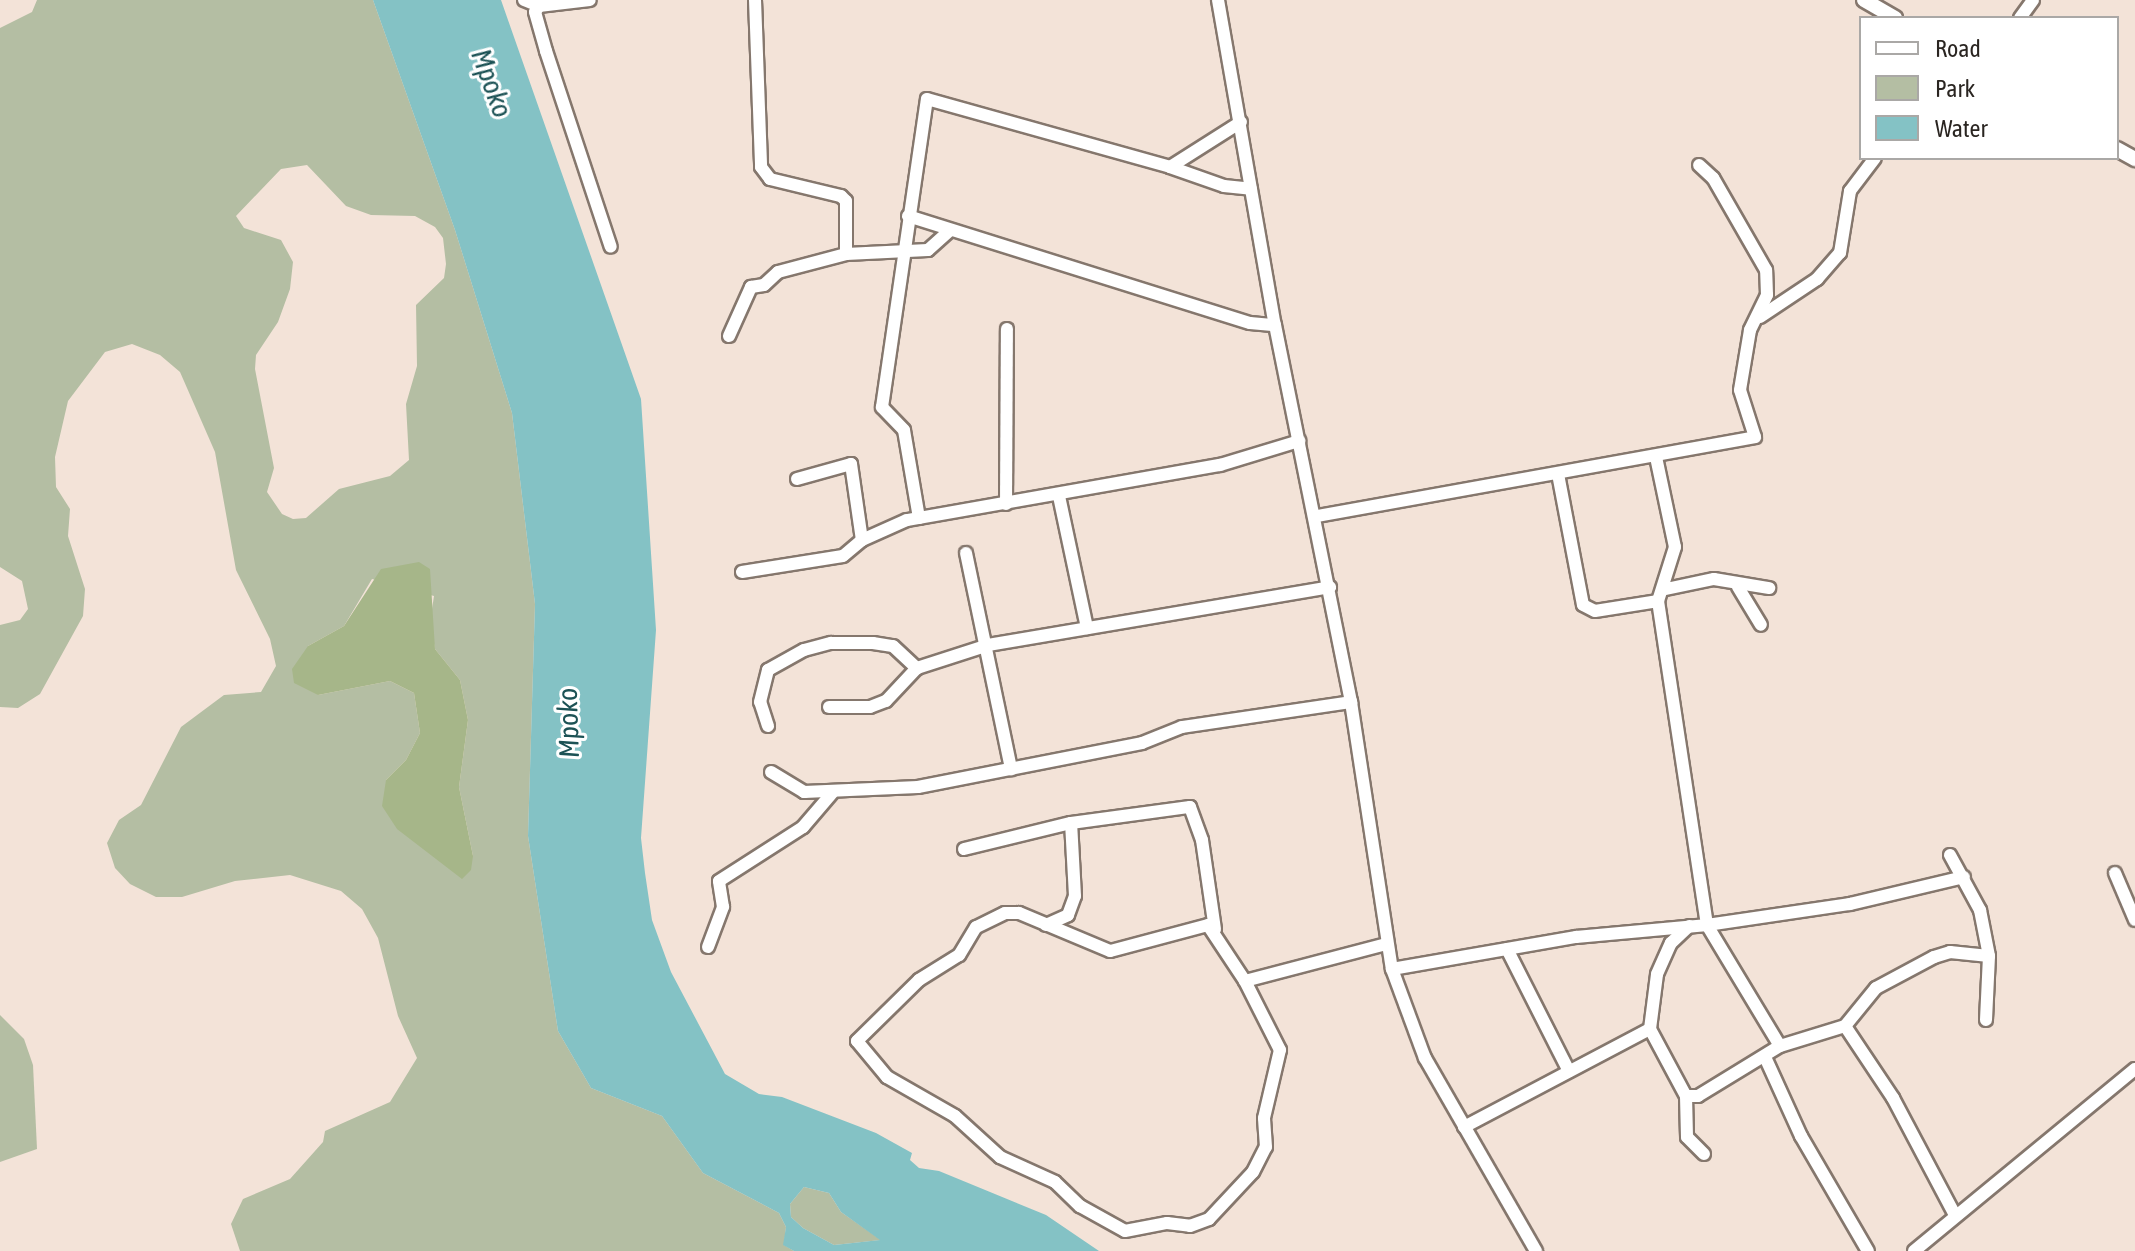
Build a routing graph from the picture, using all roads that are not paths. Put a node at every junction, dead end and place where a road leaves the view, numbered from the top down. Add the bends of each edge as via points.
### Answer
1 (524, 0) edge
2 (606, 0) edge
3 (755, 0) edge
4 (1218, 0) edge
5 (1864, 0) edge
6 (590, 1) edge
7 (539, 6) junction
8 (1892, 16) edge
9 (1241, 122) junction
10 (1873, 160) edge
11 (1699, 165) dead end
12 (1170, 167) junction
13 (1251, 189) junction
14 (908, 216) junction
15 (950, 230) junction
16 (611, 247) dead end
17 (904, 253) junction
18 (846, 254) junction
19 (1752, 323) junction
20 (1275, 325) junction
21 (1007, 329) dead end
22 (729, 336) dead end
23 (1299, 441) junction
24 (1656, 457) junction
25 (1558, 474) junction
26 (797, 479) dead end
27 (1059, 496) junction
28 (1006, 504) junction
29 (1317, 516) junction
30 (919, 518) junction
31 (862, 540) junction
32 (966, 553) dead end
33 (742, 572) dead end
34 (1330, 587) junction
35 (1738, 587) junction
36 (1769, 588) dead end
37 (1666, 589) junction
38 (1658, 601) junction
39 (1761, 625) dead end
40 (1087, 628) junction
41 (988, 645) junction
42 (917, 668) junction
43 (1351, 702) junction
44 (829, 707) dead end
45 (768, 726) dead end
46 (1011, 769) junction
47 (771, 772) dead end
48 (832, 793) junction
49 (1071, 823) junction
50 (964, 849) dead end
51 (1950, 855) dead end
52 (2115, 873) dead end
53 (1964, 877) junction
54 (2135, 920) edge
55 (1046, 925) junction
56 (1707, 925) junction
57 (1689, 926) junction
58 (1215, 929) junction
59 (1386, 944) junction
60 (708, 947) dead end
61 (1507, 949) junction
62 (1989, 956) junction
63 (1392, 969) junction
64 (1245, 981) junction
65 (1986, 1020) dead end
66 (1845, 1026) junction
67 (1650, 1029) junction
68 (1780, 1046) junction
69 (1765, 1057) junction
70 (2135, 1069) edge
71 (1569, 1071) junction
72 (1686, 1096) junction
73 (1464, 1127) junction
74 (1704, 1154) dead end
75 (1955, 1215) junction
76 (1529, 1248) edge
77 (1868, 1251) edge
78 (1914, 1251) edge

1 - 7 street
2 - 6 street
3 - 18 street via 761,167 770,179 846,201
4 - 9 street
5 - 8 main road
6 - 7 street
7 - 16 street via 535,12 546,51
9 - 12 street
9 - 13 street
10 - 19 street via 1850,191 1840,253 1817,279
11 - 19 street via 1713,178 1763,259 1767,295
12 - 13 street via 1224,186
12 - 14 street via 927,99
13 - 20 street
14 - 15 street
14 - 17 street
15 - 17 street via 928,250
15 - 20 street via 1250,323
17 - 18 street
17 - 30 street via 882,407 904,430
18 - 22 street via 792,267 751,287
19 - 24 street via 1740,390 1755,437
20 - 23 street
21 - 28 street
23 - 27 street via 1220,465
23 - 29 street
24 - 25 street
24 - 37 street via 1675,547
25 - 29 street
25 - 38 street via 1583,605 1595,611
26 - 31 street via 851,464
27 - 28 street
27 - 40 street
28 - 30 street
29 - 34 street
30 - 31 street
31 - 33 street via 843,556
32 - 41 street
34 - 40 street
34 - 43 street
35 - 36 street
35 - 37 street via 1714,579
35 - 39 street
37 - 38 street
38 - 56 street
40 - 41 street
41 - 42 street
41 - 46 street
42 - 44 street via 886,701 870,707
42 - 45 street via 893,646 831,643 804,650 768,670 760,702
43 - 46 street via 1182,727 1142,743
43 - 59 street
46 - 48 street via 918,787
47 - 48 street via 793,789
48 - 60 street via 803,827 719,881 722,912
49 - 50 street
49 - 55 street via 1075,896 1068,915
49 - 58 street via 1190,807 1202,840
51 - 53 street
52 - 54 street
53 - 56 street via 1850,904
53 - 62 street via 1980,910
55 - 58 street via 1110,951 1199,925
55 - 64 street via 1019,913 989,918 976,927 959,955 919,980 857,1041 887,1077 955,1116 1000,1157 1043,1175 1080,1206 1125,1231 1167,1223 1198,1225 1263,1157 1264,1118 1280,1050
56 - 57 street
56 - 68 street
57 - 61 street
57 - 67 street via 1671,943 1657,974
58 - 64 street
59 - 63 street
59 - 64 street
61 - 63 street
61 - 71 street
62 - 65 street
62 - 66 street via 1950,952 1934,957 1876,988
63 - 73 street via 1425,1058
66 - 68 street
66 - 75 street via 1893,1098
67 - 71 street
67 - 72 street
68 - 69 street
69 - 72 street via 1698,1096
69 - 77 street via 1801,1136
70 - 75 street
71 - 73 street
72 - 74 street via 1684,1126 1695,1150
73 - 76 street
75 - 78 street

